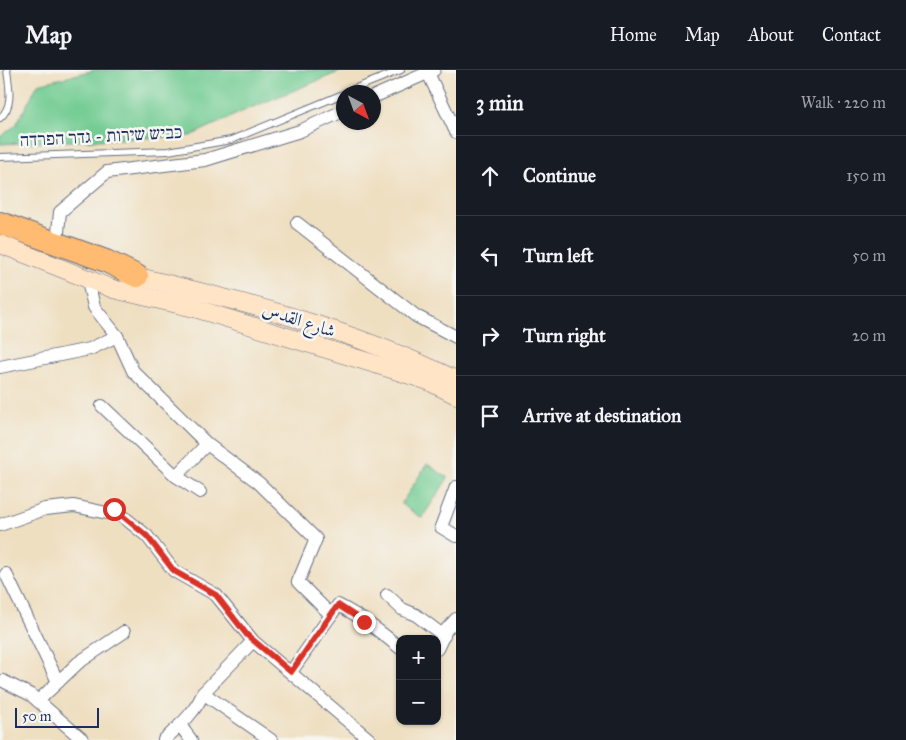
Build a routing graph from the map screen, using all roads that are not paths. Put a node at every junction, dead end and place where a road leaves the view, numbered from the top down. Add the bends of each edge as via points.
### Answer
1 (7, 70) edge
2 (401, 70) edge
3 (431, 71) edge
4 (364, 85) edge
5 (381, 94) edge
6 (336, 97) edge
7 (336, 115) edge
8 (0, 118) edge
9 (456, 132) edge
10 (0, 156) edge
11 (0, 215) edge
12 (0, 222) edge
13 (297, 223) dead end
14 (0, 232) edge
15 (55, 241) junction
16 (0, 244) edge
17 (127, 274) junction
18 (88, 281) junction
19 (113, 289) junction
20 (117, 336) junction
21 (456, 337) edge
22 (0, 367) edge
23 (456, 380) edge
24 (456, 395) edge
25 (102, 406) dead end
26 (206, 444) junction
27 (176, 476) junction
28 (456, 487) edge
29 (200, 492) dead end
30 (0, 525) edge
31 (456, 536) edge
32 (6, 574) dead end
33 (387, 595) dead end
34 (331, 616) junction
35 (456, 619) edge
36 (124, 632) dead end
37 (444, 636) junction
38 (253, 641) junction
39 (441, 642) edge
40 (396, 645) edge
41 (291, 672) junction
42 (1, 682) edge
43 (58, 682) junction
44 (203, 693) junction
45 (38, 700) junction
46 (180, 725) junction
47 (83, 740) edge
48 (164, 740) edge
49 (191, 740) edge
50 (271, 740) edge
51 (370, 740) edge

1 - 8 lane via 10,97
2 - 4 lane, כביש שירות - גדר הפרדה
3 - 5 street
3 - 9 street
6 - 10 lane, כביש שירות - גדר הפרדה via 231,140 168,151
7 - 15 street via 300,131 205,160 107,172 60,212
11 - 15 lane
12 - 15 highway
13 - 21 street via 416,316
14 - 17 main road, شارع القدس via 41,249
15 - 17 highway via 106,261
16 - 18 main road, شارع القدس
17 - 19 street
17 - 23 main road, شارع القدس via 236,300 377,346
18 - 19 main road, شارع القدس
18 - 20 street via 94,307
19 - 24 main road, شارع القدس via 194,308 403,373
20 - 22 street via 90,349
20 - 26 street via 133,371
25 - 27 street
26 - 27 street
26 - 34 street via 259,483 316,539 298,582
27 - 29 street
28 - 31 street via 442,527
30 - 38 street via 45,508 74,506 107,513 114,509 147,536 174,571 216,595
32 - 43 street
33 - 37 street via 402,610 416,615
34 - 40 street via 338,605 345,608
34 - 41 street
35 - 37 street
36 - 43 street via 78,663
37 - 39 street
38 - 41 street
38 - 44 street
41 - 51 street
42 - 45 street
43 - 45 street
44 - 46 street
44 - 50 street
45 - 47 street
46 - 48 street
46 - 49 street

